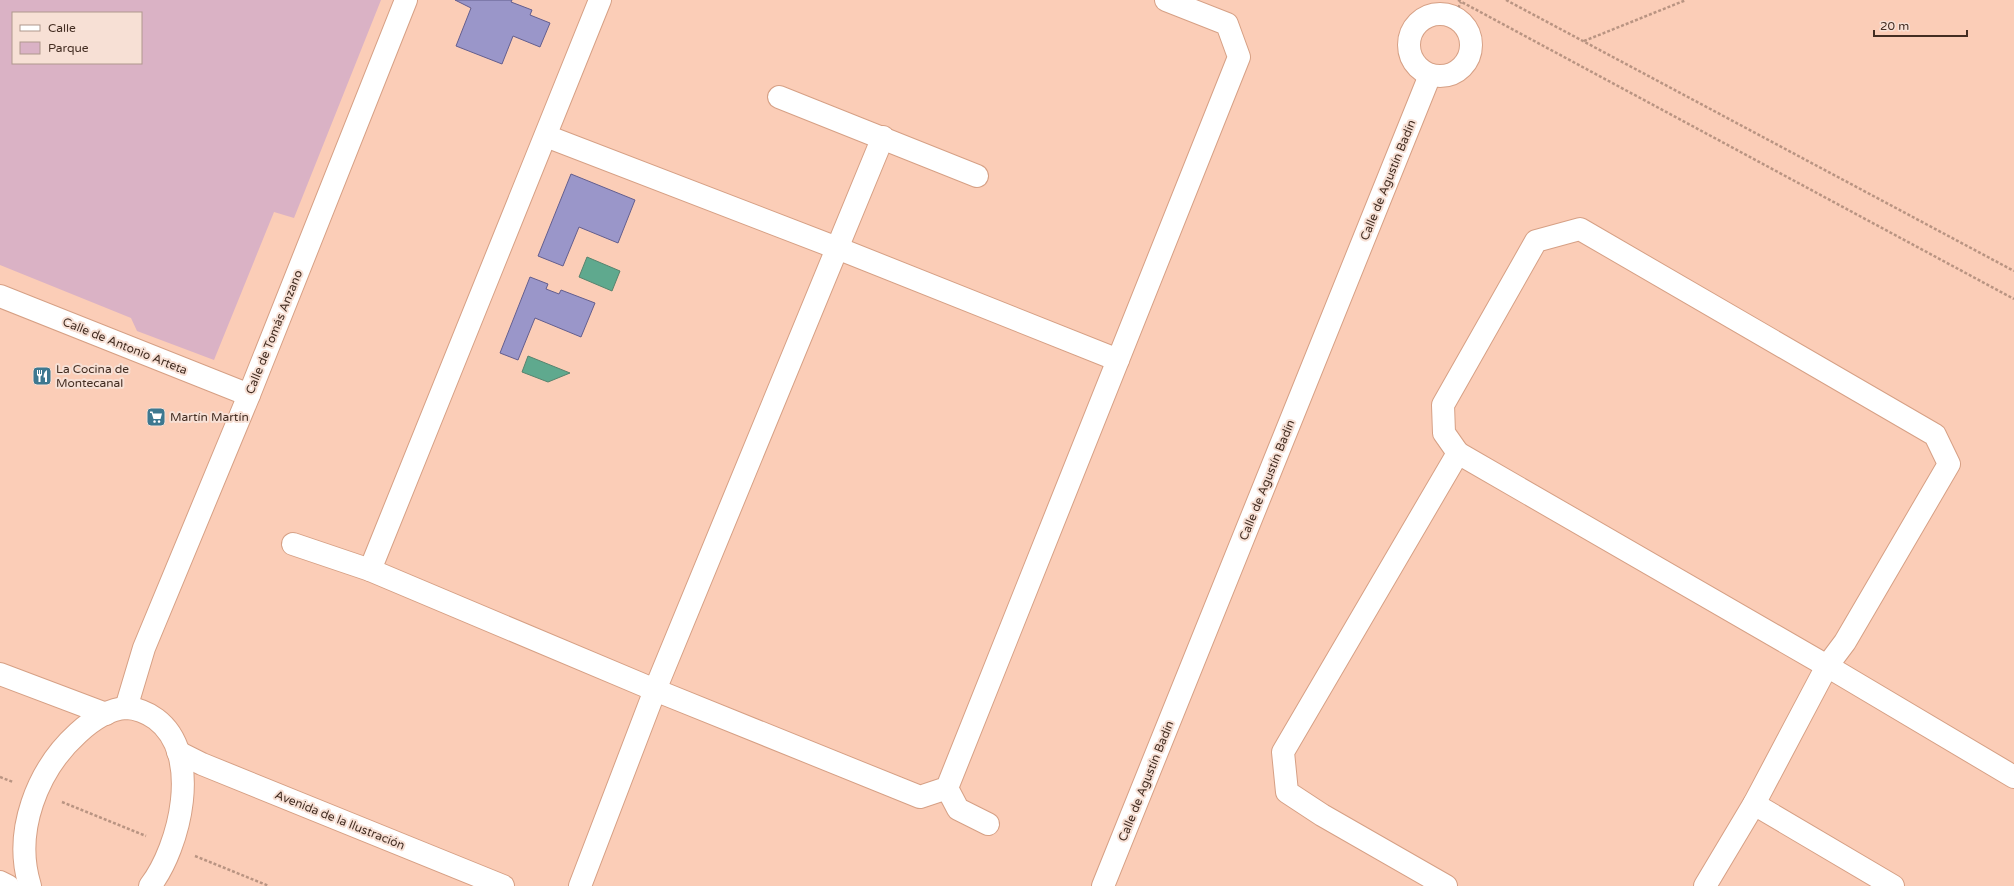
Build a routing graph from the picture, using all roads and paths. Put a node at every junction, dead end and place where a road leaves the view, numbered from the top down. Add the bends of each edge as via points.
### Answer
1 (406, 0) edge
2 (600, 0) edge
3 (1166, 0) edge
4 (1506, 0) edge
5 (1686, 0) edge
6 (1458, 6) edge
7 (1583, 41) junction
8 (1430, 75) junction
9 (779, 97) dead end
10 (546, 136) junction
11 (883, 137) junction
12 (977, 176) dead end
13 (837, 248) junction
14 (2014, 271) edge
15 (0, 296) edge
16 (2014, 299) edge
17 (1118, 360) junction
18 (249, 396) junction
19 (1458, 453) junction
20 (293, 544) dead end
21 (370, 570) junction
22 (1827, 666) junction
23 (0, 674) edge
24 (655, 690) junction
25 (126, 708) junction
26 (106, 714) junction
27 (178, 752) junction
28 (2014, 776) edge
29 (0, 777) edge
30 (947, 788) junction
31 (36, 792) junction
32 (1754, 804) junction
33 (988, 824) dead end
34 (171, 847) junction
35 (0, 882) edge
36 (1105, 885) edge
37 (8, 886) edge
38 (30, 886) edge
39 (150, 886) edge
40 (269, 886) edge
41 (503, 886) edge
42 (580, 886) edge
43 (1446, 886) edge
44 (1705, 886) edge
45 (1893, 886) edge

1 - 18 street, Calle de Tomás Anzano
2 - 10 street
3 - 17 street via 1227,24 1239,57
4 - 7 path
5 - 7 path
6 - 8 street via 1462,22 1471,38 1470,57 1465,65 1454,73
6 - 8 street via 1444,14 1424,18 1411,33 1408,44 1414,63
6 - 16 path
7 - 14 path
8 - 36 street, Calle de Agustín Badín
9 - 11 street
10 - 13 street
10 - 21 street
11 - 12 street
11 - 13 street
13 - 17 street
13 - 24 street
15 - 18 street, Calle de Antonio Arteta
17 - 30 street
18 - 25 street, Calle de Tomás Anzano via 144,648
19 - 22 street
19 - 22 street via 1444,434 1443,405 1536,241 1580,229 1935,435 1949,464 1845,642
19 - 43 street via 1283,752 1287,792
20 - 21 street
21 - 24 street
22 - 28 street
22 - 32 street
23 - 26 street
24 - 30 street via 920,797
24 - 42 street
25 - 26 street
25 - 27 street via 140,710 162,723
26 - 31 street via 88,723 71,739 50,766
27 - 34 street via 182,795
27 - 41 street, Avenida de la Ilustración
29 - 31 path
30 - 33 street via 958,809
31 - 34 path
31 - 38 street via 25,841 26,869
32 - 44 street
32 - 45 street
34 - 39 street
34 - 40 path
35 - 37 street

